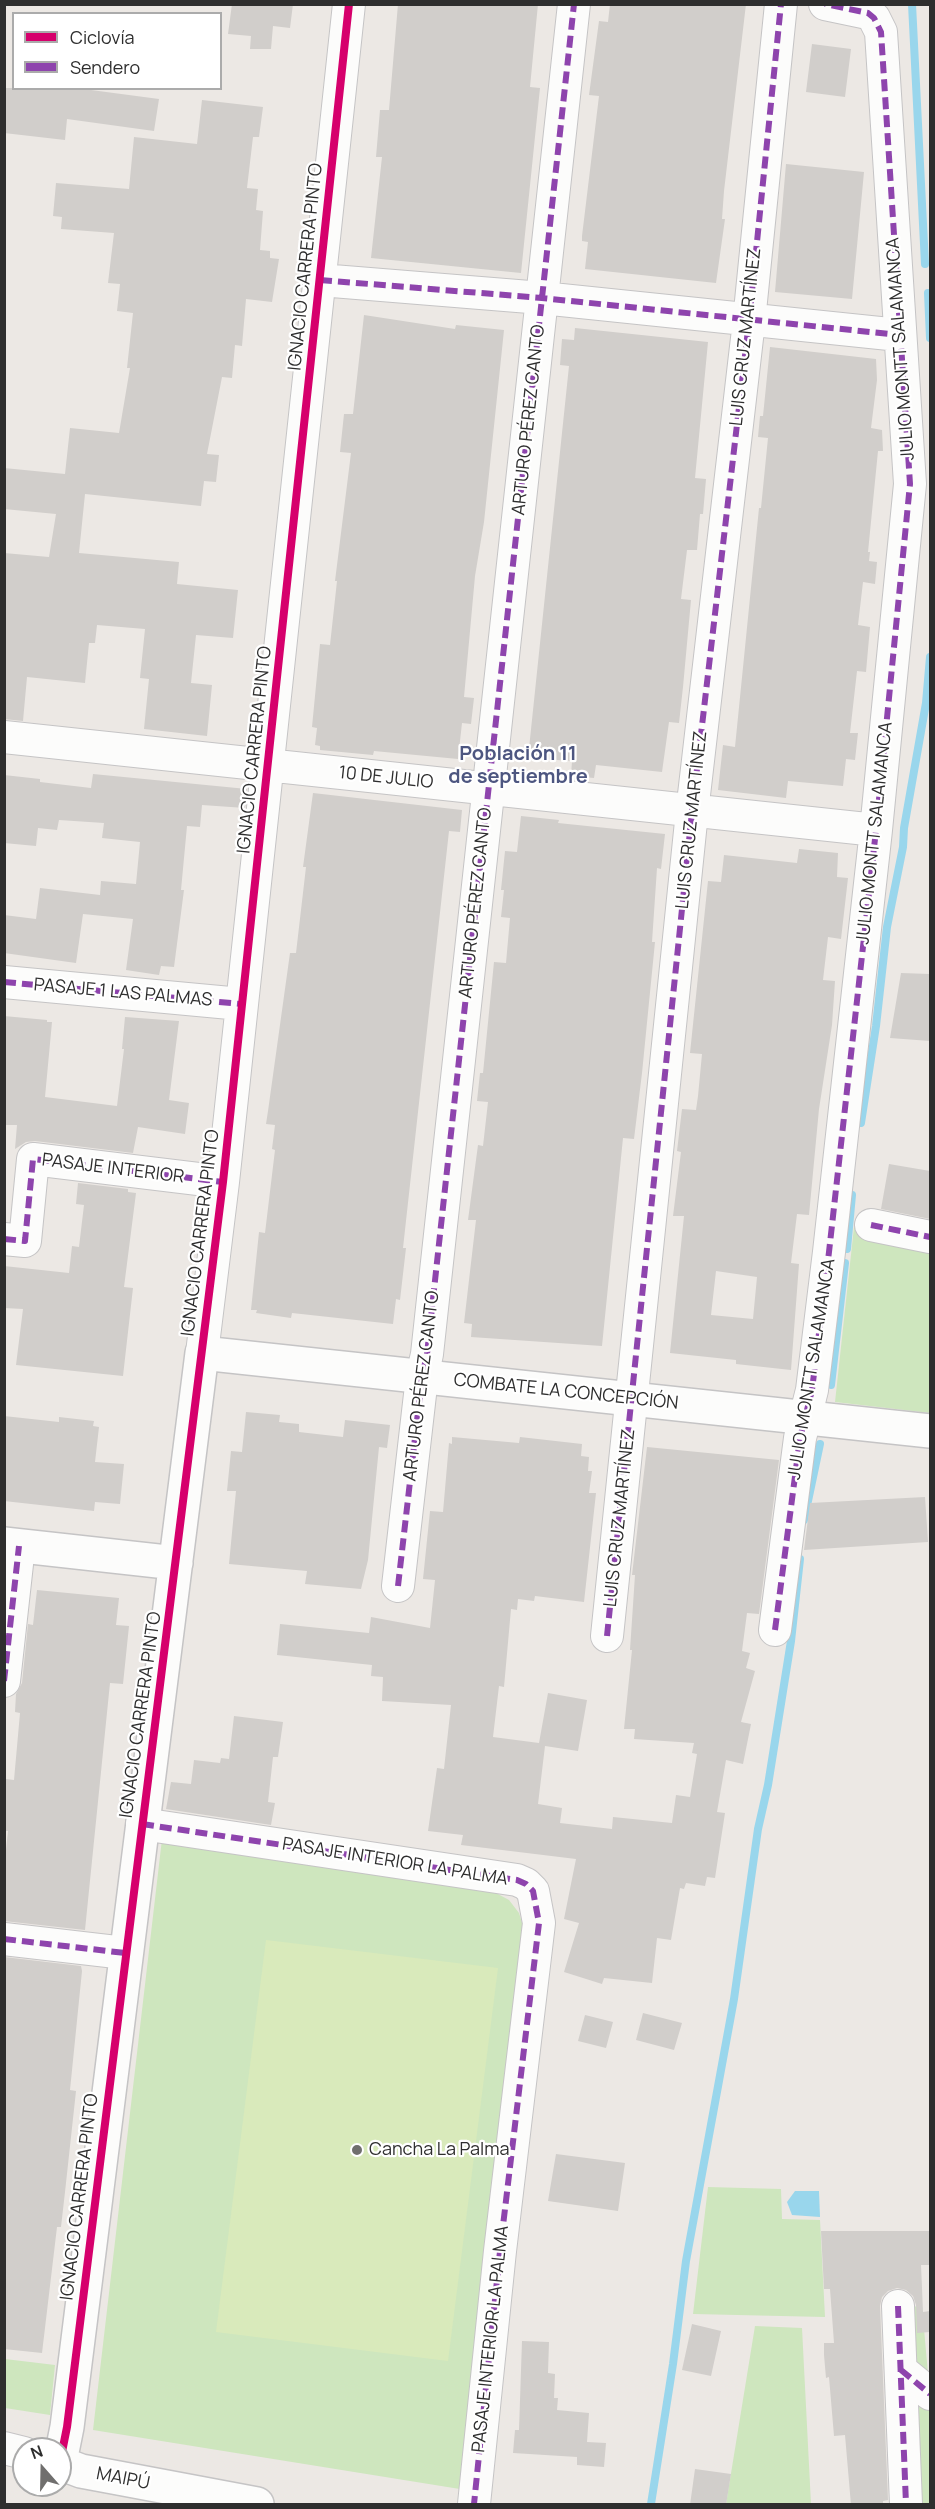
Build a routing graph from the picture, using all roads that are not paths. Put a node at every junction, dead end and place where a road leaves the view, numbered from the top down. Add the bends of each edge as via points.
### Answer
1 (349, 4) edge
2 (574, 4) edge
3 (781, 4) edge
4 (825, 4) edge
5 (320, 280) junction
6 (542, 298) junction
7 (749, 321) junction
8 (899, 335) junction
9 (4, 737) edge
10 (268, 766) junction
11 (488, 788) junction
12 (692, 812) junction
13 (876, 830) junction
14 (4, 982) edge
15 (242, 1004) junction
16 (223, 1182) junction
17 (872, 1225) dead end
18 (930, 1237) edge
19 (4, 1239) edge
20 (202, 1353) junction
21 (422, 1377) junction
22 (632, 1398) junction
23 (805, 1418) junction
24 (930, 1431) edge
25 (12, 1545) edge
26 (176, 1563) junction
27 (398, 1586) dead end
28 (775, 1630) dead end
29 (607, 1636) dead end
30 (4, 1681) edge
31 (142, 1824) junction
32 (4, 1940) edge
33 (125, 1953) junction
34 (898, 2306) dead end
35 (901, 2370) junction
36 (930, 2394) edge
37 (65, 2437) edge
38 (72, 2467) edge
39 (257, 2505) edge
40 (474, 2505) edge
41 (906, 2505) edge

1 - 5 street, IGNACIO CARRERA PINTO
2 - 6 street, ARTURO PÉREZ CANTO
3 - 7 street, LUIS CRUZ MARTÍNEZ
4 - 8 street, JULIO MONTT SALAMANCA via 868,14 881,32
5 - 6 street
5 - 10 street, IGNACIO CARRERA PINTO
6 - 7 street
6 - 11 street, ARTURO PÉREZ CANTO
7 - 8 street
7 - 12 street, LUIS CRUZ MARTÍNEZ
8 - 13 street, JULIO MONTT SALAMANCA via 910,484
9 - 10 street, 10 DE JULIO
10 - 11 street, 10 DE JULIO
10 - 15 street, IGNACIO CARRERA PINTO
11 - 12 street, 10 DE JULIO
11 - 21 street, ARTURO PÉREZ CANTO
12 - 13 street, 10 DE JULIO
12 - 22 street, LUIS CRUZ MARTÍNEZ
13 - 23 street, JULIO MONTT SALAMANCA via 828,1264
14 - 15 street, PASAJE 1 LAS PALMAS
15 - 16 street, IGNACIO CARRERA PINTO
16 - 19 street, PASAJE INTERIOR via 33,1159 25,1241
16 - 20 street, IGNACIO CARRERA PINTO
17 - 18 street
20 - 21 street, COMBATE LA CONCEPCIÓN
20 - 26 street, IGNACIO CARRERA PINTO
21 - 22 street, COMBATE LA CONCEPCIÓN
21 - 27 street, ARTURO PÉREZ CANTO
22 - 23 street, COMBATE LA CONCEPCIÓN
22 - 29 street, LUIS CRUZ MARTÍNEZ
23 - 24 street, COMBATE LA CONCEPCIÓN
23 - 28 street, JULIO MONTT SALAMANCA
25 - 26 street
25 - 30 street
26 - 31 street, IGNACIO CARRERA PINTO
31 - 33 street, IGNACIO CARRERA PINTO
31 - 40 street, PASAJE INTERIOR LA PALMA via 517,1880 533,1891 539,1923
32 - 33 street
33 - 37 street, IGNACIO CARRERA PINTO
34 - 35 street
35 - 36 street
35 - 41 street
38 - 39 street, MAIPÚ

